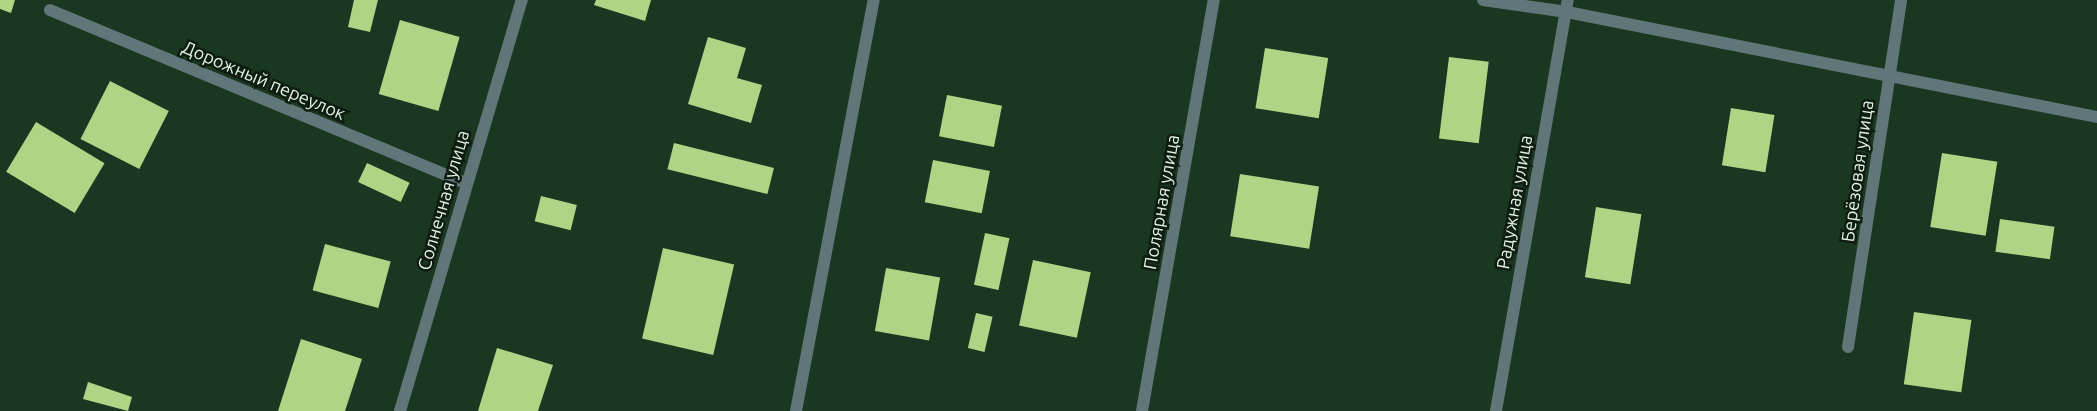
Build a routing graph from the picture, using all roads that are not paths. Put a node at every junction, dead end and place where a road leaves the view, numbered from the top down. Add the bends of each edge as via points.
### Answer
1 (522, 0) edge
2 (874, 0) edge
3 (1214, 0) edge
4 (1483, 0) edge
5 (1901, 0) edge
6 (1567, 6) edge
7 (50, 10) dead end
8 (1888, 78) junction
9 (2097, 117) edge
10 (466, 183) junction
11 (1848, 347) dead end
12 (400, 411) edge
13 (796, 411) edge
14 (1142, 411) edge
15 (1496, 411) edge

1 - 10 street, Солнечная улица
2 - 13 street
3 - 14 street, Полярная улица
4 - 6 street
5 - 8 street, Берёзовая улица
6 - 8 street
6 - 15 street, Радужная улица
7 - 10 street, Дорожный переулок
8 - 9 street
8 - 11 street, Берёзовая улица
10 - 12 street, Солнечная улица

